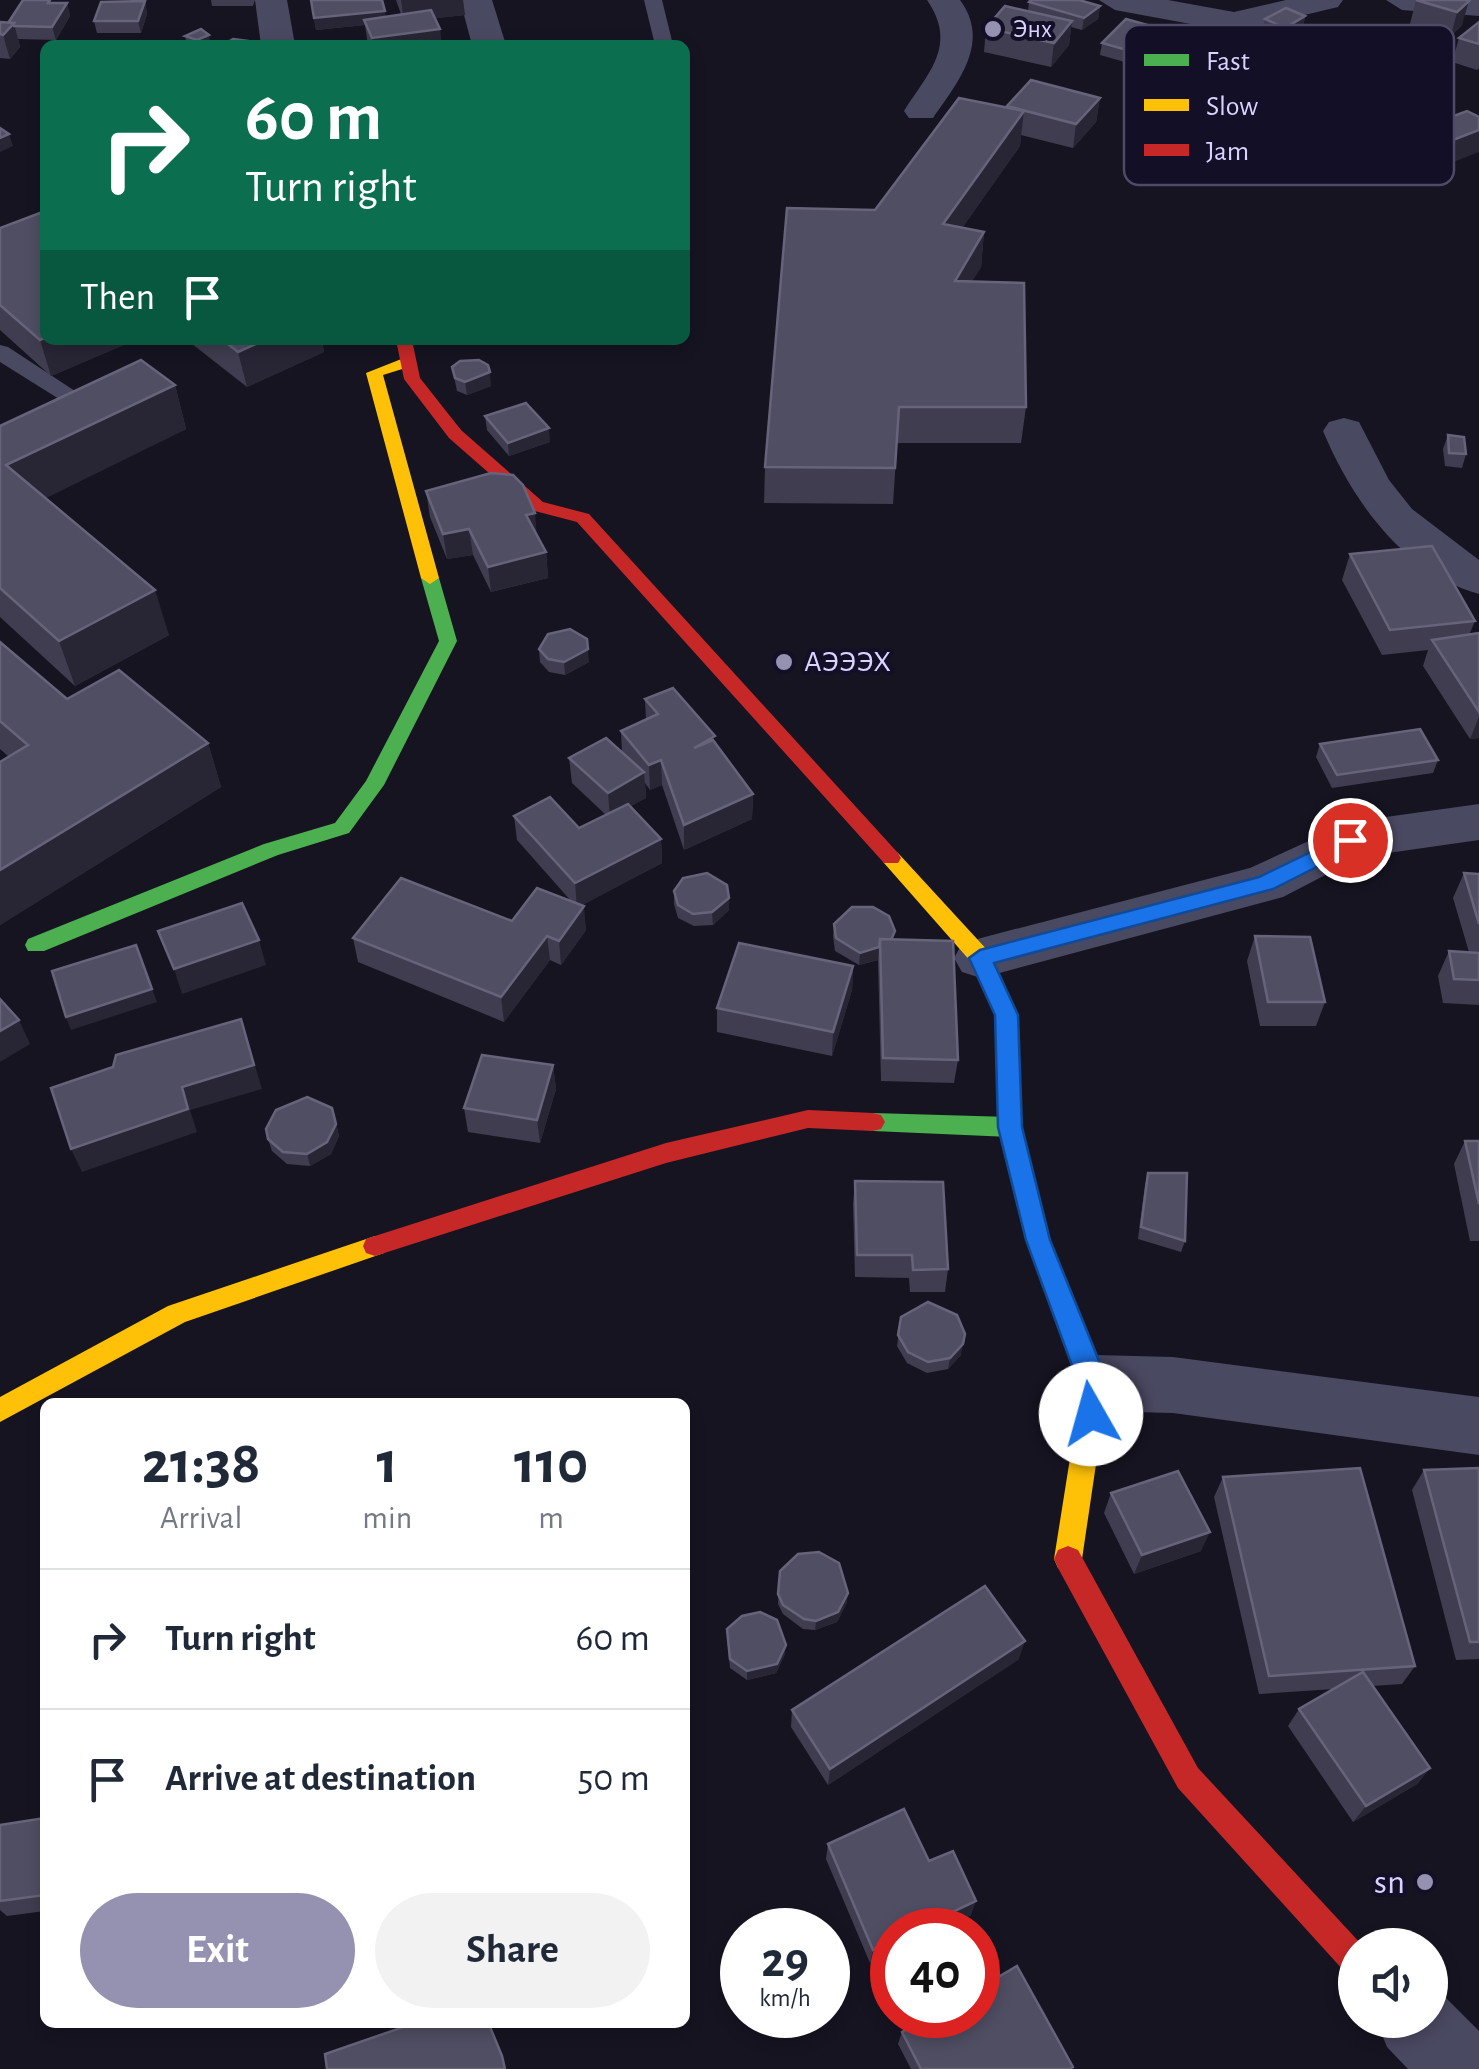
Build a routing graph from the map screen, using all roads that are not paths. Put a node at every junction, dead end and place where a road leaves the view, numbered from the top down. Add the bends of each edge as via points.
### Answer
1 (271, 0) edge
2 (476, 0) edge
3 (653, 0) edge
4 (943, 0) edge
5 (1115, 0) edge
6 (1326, 0) edge
7 (1402, 0) edge
8 (1479, 6) edge
9 (277, 40) edge
10 (488, 40) edge
11 (663, 40) edge
12 (922, 111) dead end
13 (407, 350) edge
14 (0, 352) edge
15 (115, 424) edge
16 (1344, 431) dead end
17 (1479, 579) edge
18 (1479, 822) edge
19 (36, 945) dead end
20 (980, 958) junction
21 (1010, 1127) junction
22 (1095, 1383) junction
23 (0, 1410) edge
24 (1479, 1426) edge
25 (1338, 1941) edge
26 (1432, 2038) edge
27 (1462, 2069) edge

1 - 9 street
2 - 10 street
3 - 11 lane
4 - 12 street via 957,14 961,40
5 - 6 street via 1234,22
7 - 8 street
13 - 19 street via 374,373 448,641 374,784 342,828 271,849
13 - 20 street via 412,379 455,434 536,506 583,518
14 - 15 lane
16 - 17 street via 1382,506 1419,542
18 - 20 street via 1350,840 1265,883
20 - 21 street via 1006,1015
21 - 22 street via 1038,1240
21 - 23 street via 808,1119 666,1153 177,1314
22 - 24 street via 1173,1385
22 - 25 street via 1068,1560 1188,1778
26 - 27 street

